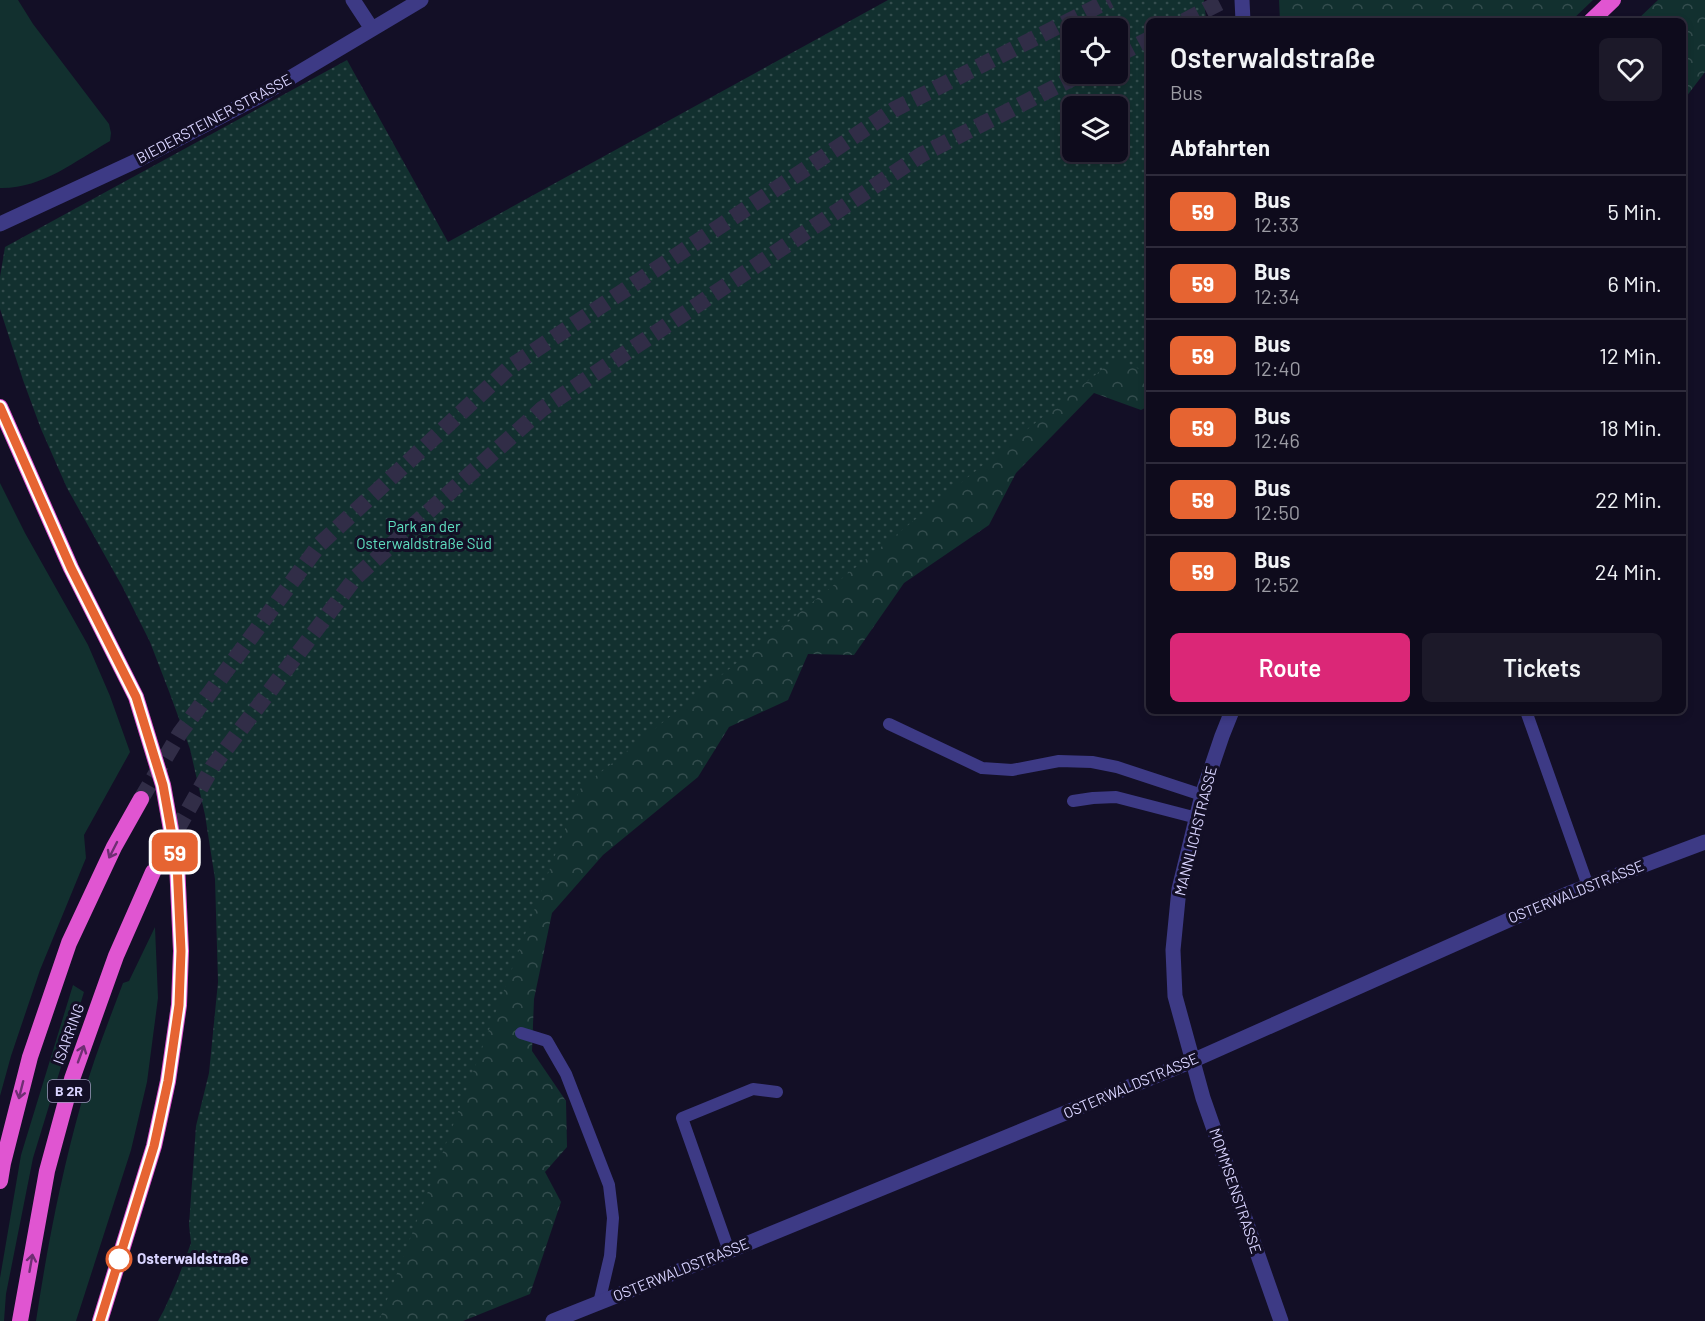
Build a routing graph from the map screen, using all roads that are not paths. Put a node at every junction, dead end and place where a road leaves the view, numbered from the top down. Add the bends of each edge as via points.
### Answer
1 (353, 0) edge
2 (421, 0) edge
3 (1242, 0) edge
4 (1613, 0) edge
5 (1243, 18) edge
6 (1593, 18) edge
7 (372, 29) junction
8 (0, 224) edge
9 (0, 407) edge
10 (1231, 714) edge
11 (1527, 714) edge
12 (889, 724) dead end
13 (1202, 795) junction
14 (141, 798) tunnel mouth
15 (1073, 801) dead end
16 (1197, 818) junction
17 (1705, 842) edge
18 (153, 872) tunnel mouth
19 (1588, 886) junction
20 (521, 1033) dead end
21 (1192, 1061) junction
22 (777, 1092) dead end
23 (0, 1181) edge
24 (729, 1251) junction
25 (599, 1303) junction
26 (20, 1321) edge
27 (100, 1321) edge
28 (553, 1321) edge
29 (1281, 1321) edge

1 - 7 street
2 - 7 street, BIEDERSTEINER STRASSE
3 - 5 street
4 - 6 highway
7 - 8 street, BIEDERSTEINER STRASSE via 258,97 136,161
9 - 27 highway via 71,568 136,697 163,785 177,863 179,1005 168,1081 154,1146
10 - 13 street, MANNLICHSTRASSE
11 - 19 lane
12 - 13 lane via 982,768 1012,770 1059,761 1092,762
13 - 16 street, MANNLICHSTRASSE
14 -> 23 highway, ISARRING via 69,943 30,1057
15 - 16 lane via 1116,797
16 - 21 street, MANNLICHSTRASSE via 1179,889 1173,950 1175,996
17 - 19 street, OSTERWALDSTRASSE
26 -> 18 highway, ISARRING / B 2R via 47,1171 72,1079 116,956
19 - 21 street, OSTERWALDSTRASSE
20 - 25 lane via 547,1041 566,1074 609,1185 613,1218 610,1256
21 - 24 street, OSTERWALDSTRASSE
21 - 29 street, MOMMSENSTRASSE
22 - 24 lane via 753,1089 682,1118
24 - 25 street, OSTERWALDSTRASSE
25 - 28 street, OSTERWALDSTRASSE

